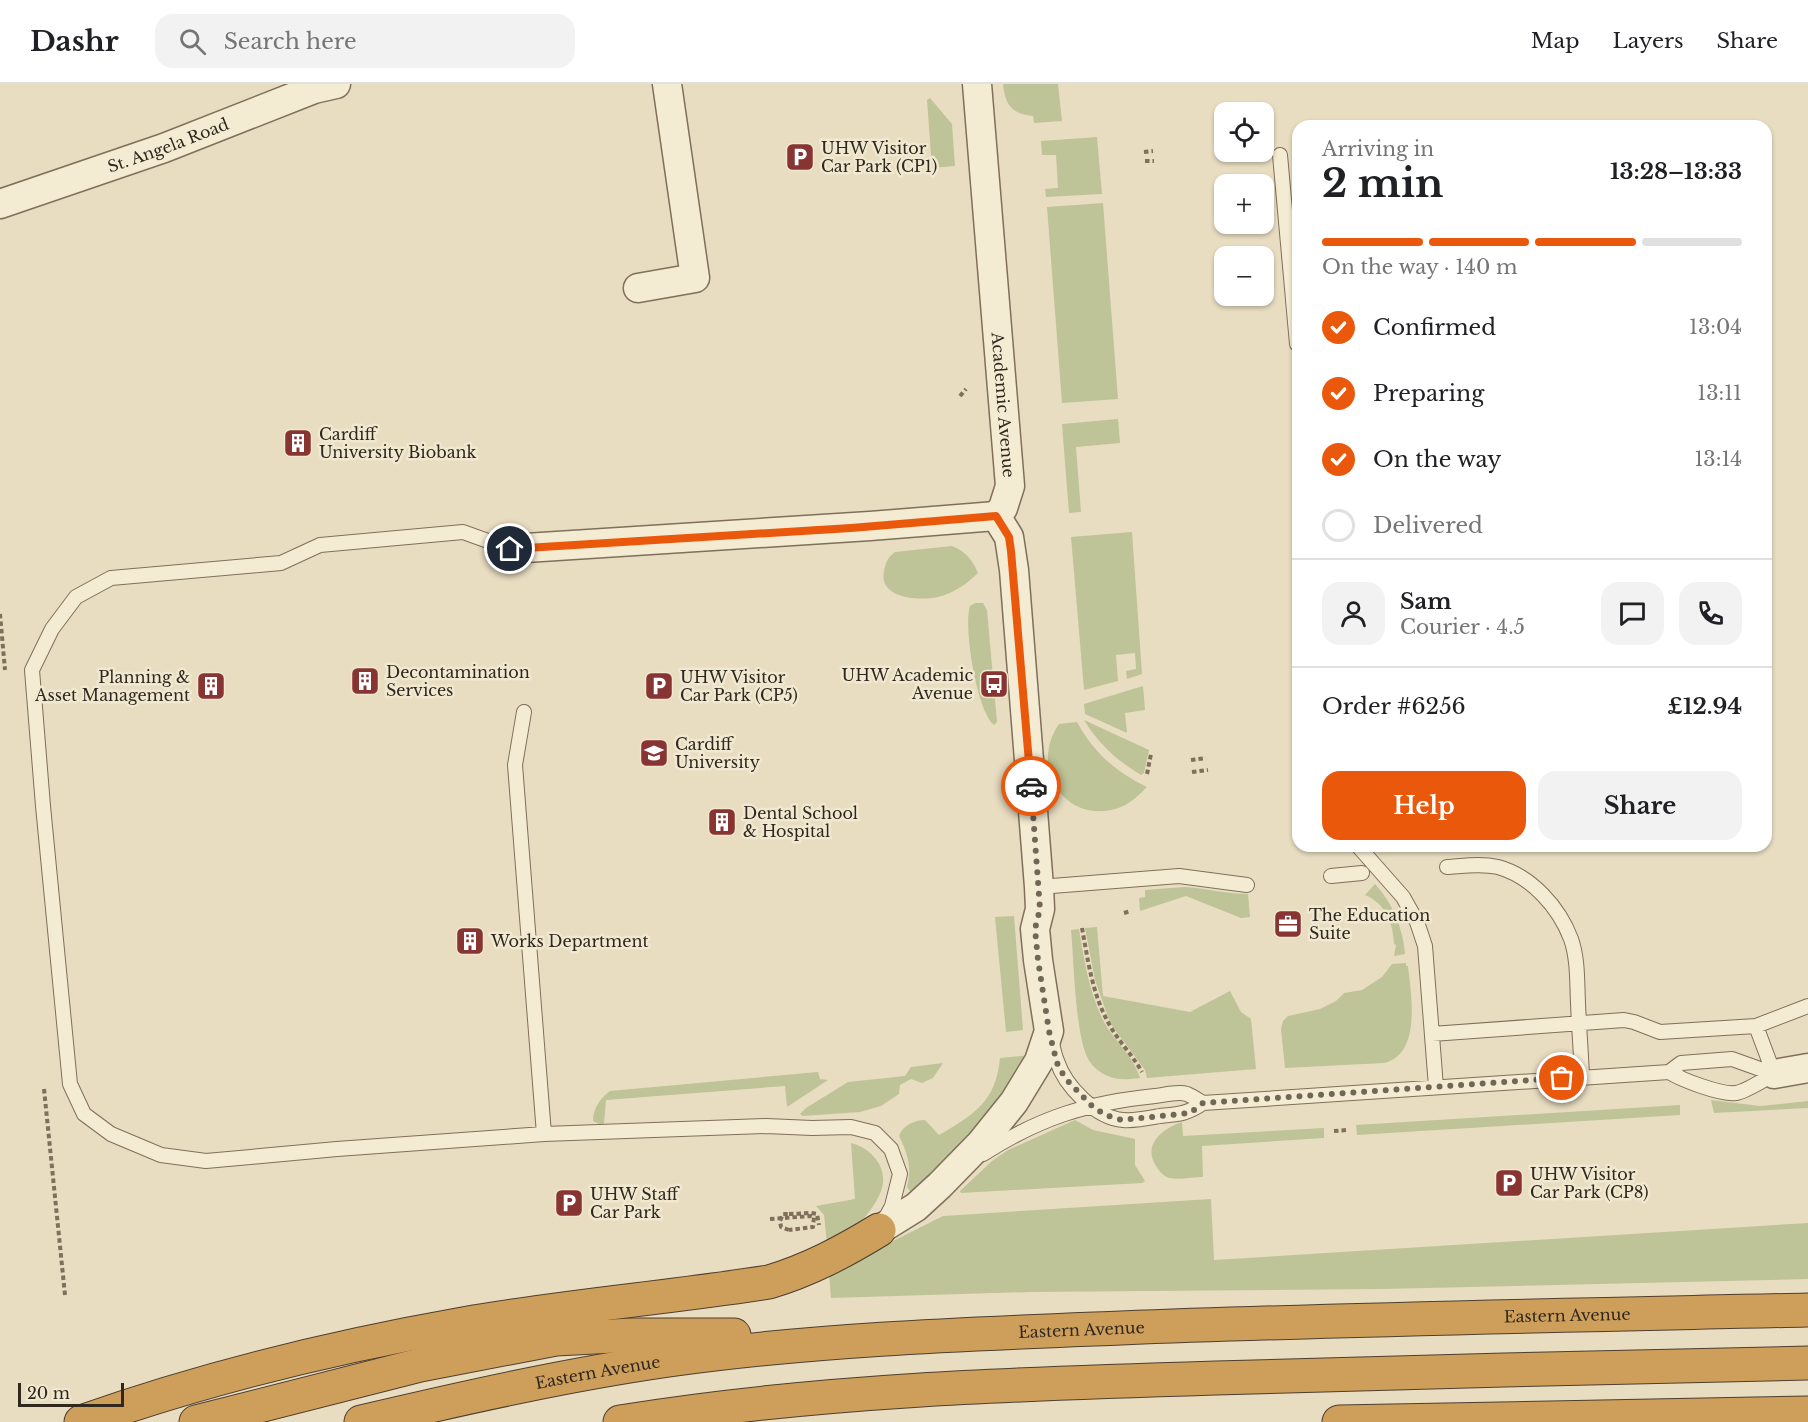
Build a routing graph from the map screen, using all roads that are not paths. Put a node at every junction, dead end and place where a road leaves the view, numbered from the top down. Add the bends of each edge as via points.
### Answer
1 (336, 84) edge
2 (667, 84) edge
3 (977, 84) edge
4 (260, 96) edge
5 (1280, 155) dead end
6 (0, 204) edge
7 (638, 288) dead end
8 (1292, 288) edge
9 (996, 516) junction
10 (510, 549) joint
11 (524, 712) dead end
12 (1363, 852) edge
13 (1447, 867) dead end
14 (1362, 873) dead end
15 (1331, 876) dead end
16 (1247, 885) dead end
17 (1039, 887) junction
18 (1808, 1006) edge
19 (1578, 1023) junction
20 (1756, 1026) junction
21 (1049, 1031) junction
22 (1432, 1034) junction
23 (1808, 1068) edge
24 (1669, 1072) junction
25 (1774, 1074) junction
26 (1582, 1077) junction
27 (1436, 1087) junction
28 (1203, 1103) junction
29 (1091, 1105) junction
30 (544, 1134) junction
31 (940, 1185) junction
32 (879, 1230) junction
33 (1808, 1310) edge
34 (960, 1334) junction
35 (1808, 1363) edge
36 (963, 1386) junction
37 (1808, 1413) edge
38 (81, 1422) edge
39 (196, 1422) edge
40 (361, 1422) edge
41 (620, 1422) edge
42 (762, 1422) edge
43 (1340, 1422) edge

1 - 4 street, St. Angela Road
2 - 7 street via 695,278
3 - 9 street, Academic Avenue via 1010,486
4 - 6 street, St. Angela Road via 164,148
5 - 8 lane
9 - 10 street
9 - 17 street via 1009,537 1014,570
10 - 30 lane via 463,532 320,545 281,563 111,578 76,597 52,629 32,669 70,1084 84,1114 111,1134 161,1155 206,1161
11 - 30 lane via 515,765
12 - 22 lane via 1404,897 1417,922 1425,946
13 - 19 lane via 1497,867 1527,881 1545,897 1570,939
14 - 15 lane
16 - 17 lane via 1179,876
17 - 21 street via 1040,909 1035,929
18 - 20 lane
19 - 20 lane via 1624,1020 1660,1032
19 - 22 lane
19 - 26 lane
20 - 25 lane
21 - 29 lane via 1065,1078
21 - 31 street via 1040,1060 1014,1102
22 - 27 lane
23 - 25 street
24 - 25 lane via 1681,1064 1732,1059
24 - 25 lane via 1680,1079 1737,1093
24 - 26 lane
26 - 27 lane
27 - 28 lane
28 - 29 lane via 1185,1093
28 - 29 lane via 1190,1113 1122,1120
29 - 31 lane via 1002,1142
30 - 32 lane via 851,1126 874,1133 891,1149 900,1174 892,1206
31 - 32 street via 916,1207
32 - 38 highway via 822,1263 769,1282 464,1324 329,1351 229,1374
33 - 34 highway, Eastern Avenue via 1293,1321
34 - 39 highway via 633,1335 556,1339 420,1365
34 - 40 highway, Eastern Avenue via 671,1360 457,1399
35 - 36 highway
36 - 41 highway via 780,1400
36 - 42 highway
37 - 43 highway

